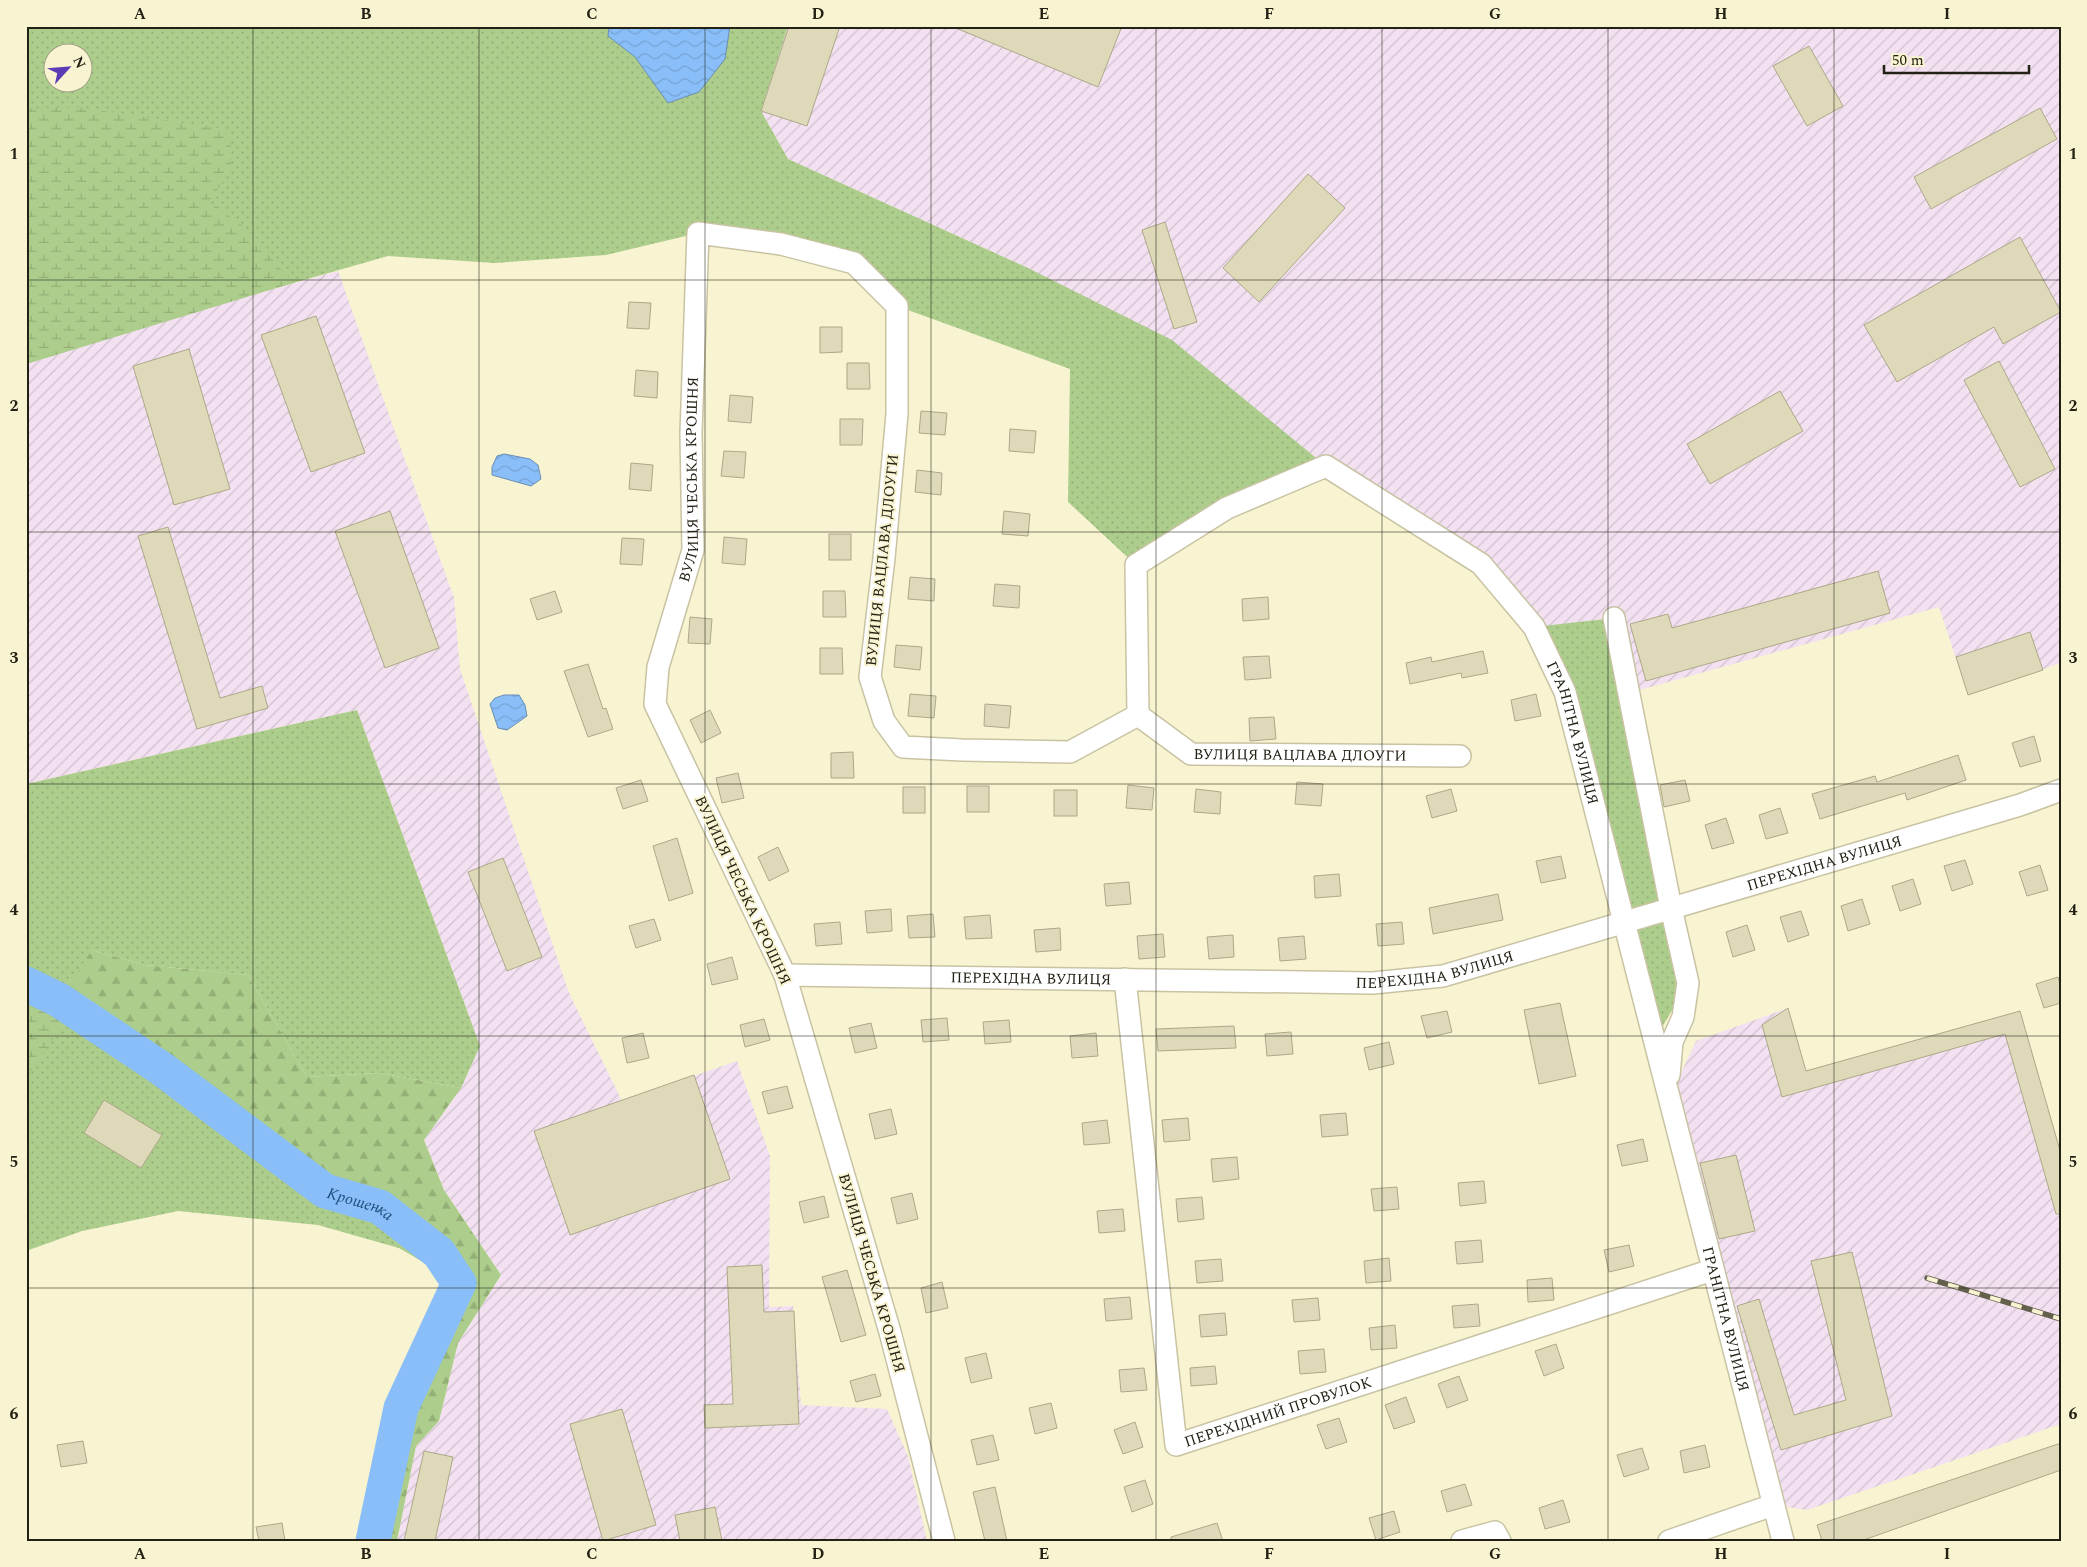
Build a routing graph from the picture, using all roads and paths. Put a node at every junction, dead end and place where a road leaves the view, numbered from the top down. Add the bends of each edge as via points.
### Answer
1 (698, 233) joint
2 (1614, 618) dead end
3 (1138, 715) junction
4 (1460, 756) dead end
5 (2061, 790) edge
6 (1671, 908) junction
7 (1624, 922) junction
8 (785, 975) junction
9 (1124, 979) junction
10 (1669, 1098) junction
11 (1712, 1270) junction
12 (1773, 1505) junction
13 (944, 1541) edge
14 (1462, 1541) edge
15 (1500, 1541) edge
16 (1668, 1541) edge
17 (1783, 1541) edge

1 - 3 street, ВУЛИЦЯ ВАЦЛАВА ДЛОУГИ via 781,244 854,263 897,306 897,414 870,676 884,721 903,747 1070,752
1 - 8 street, ВУЛИЦЯ ЧЕСЬКА КРОШНЯ via 691,433 693,550 658,667 655,704
2 - 6 street, ГРАНІТНА ВУЛИЦЯ
3 - 4 street, ВУЛИЦЯ ВАЦЛАВА ДЛОУГИ via 1191,754
3 - 7 street, ГРАНІТНА ВУЛИЦЯ via 1136,565 1227,508 1326,466 1481,564 1534,627 1565,692
5 - 6 street, ПЕРЕХІДНА ВУЛИЦЯ
6 - 7 street, ПЕРЕХІДНА ВУЛИЦЯ
6 - 10 street, ГРАНІТНА ВУЛИЦЯ via 1688,982 1682,1017 1672,1042 1668,1068
7 - 9 street, ПЕРЕХІДНА ВУЛИЦЯ via 1443,976 1373,983
7 - 10 street, ГРАНІТНА ВУЛИЦЯ
8 - 9 street, ПЕРЕХІДНА ВУЛИЦЯ
8 - 13 street, ВУЛИЦЯ ЧЕСЬКА КРОШНЯ via 890,1332
9 - 11 street, ПЕРЕХІДНИЙ ПРОВУЛОК via 1176,1445
10 - 11 street, ГРАНІТНА ВУЛИЦЯ
11 - 12 street, ГРАНІТНА ВУЛИЦЯ
12 - 16 street
12 - 17 street, ГРАНІТНА ВУЛИЦЯ
14 - 15 street via 1495,1532

